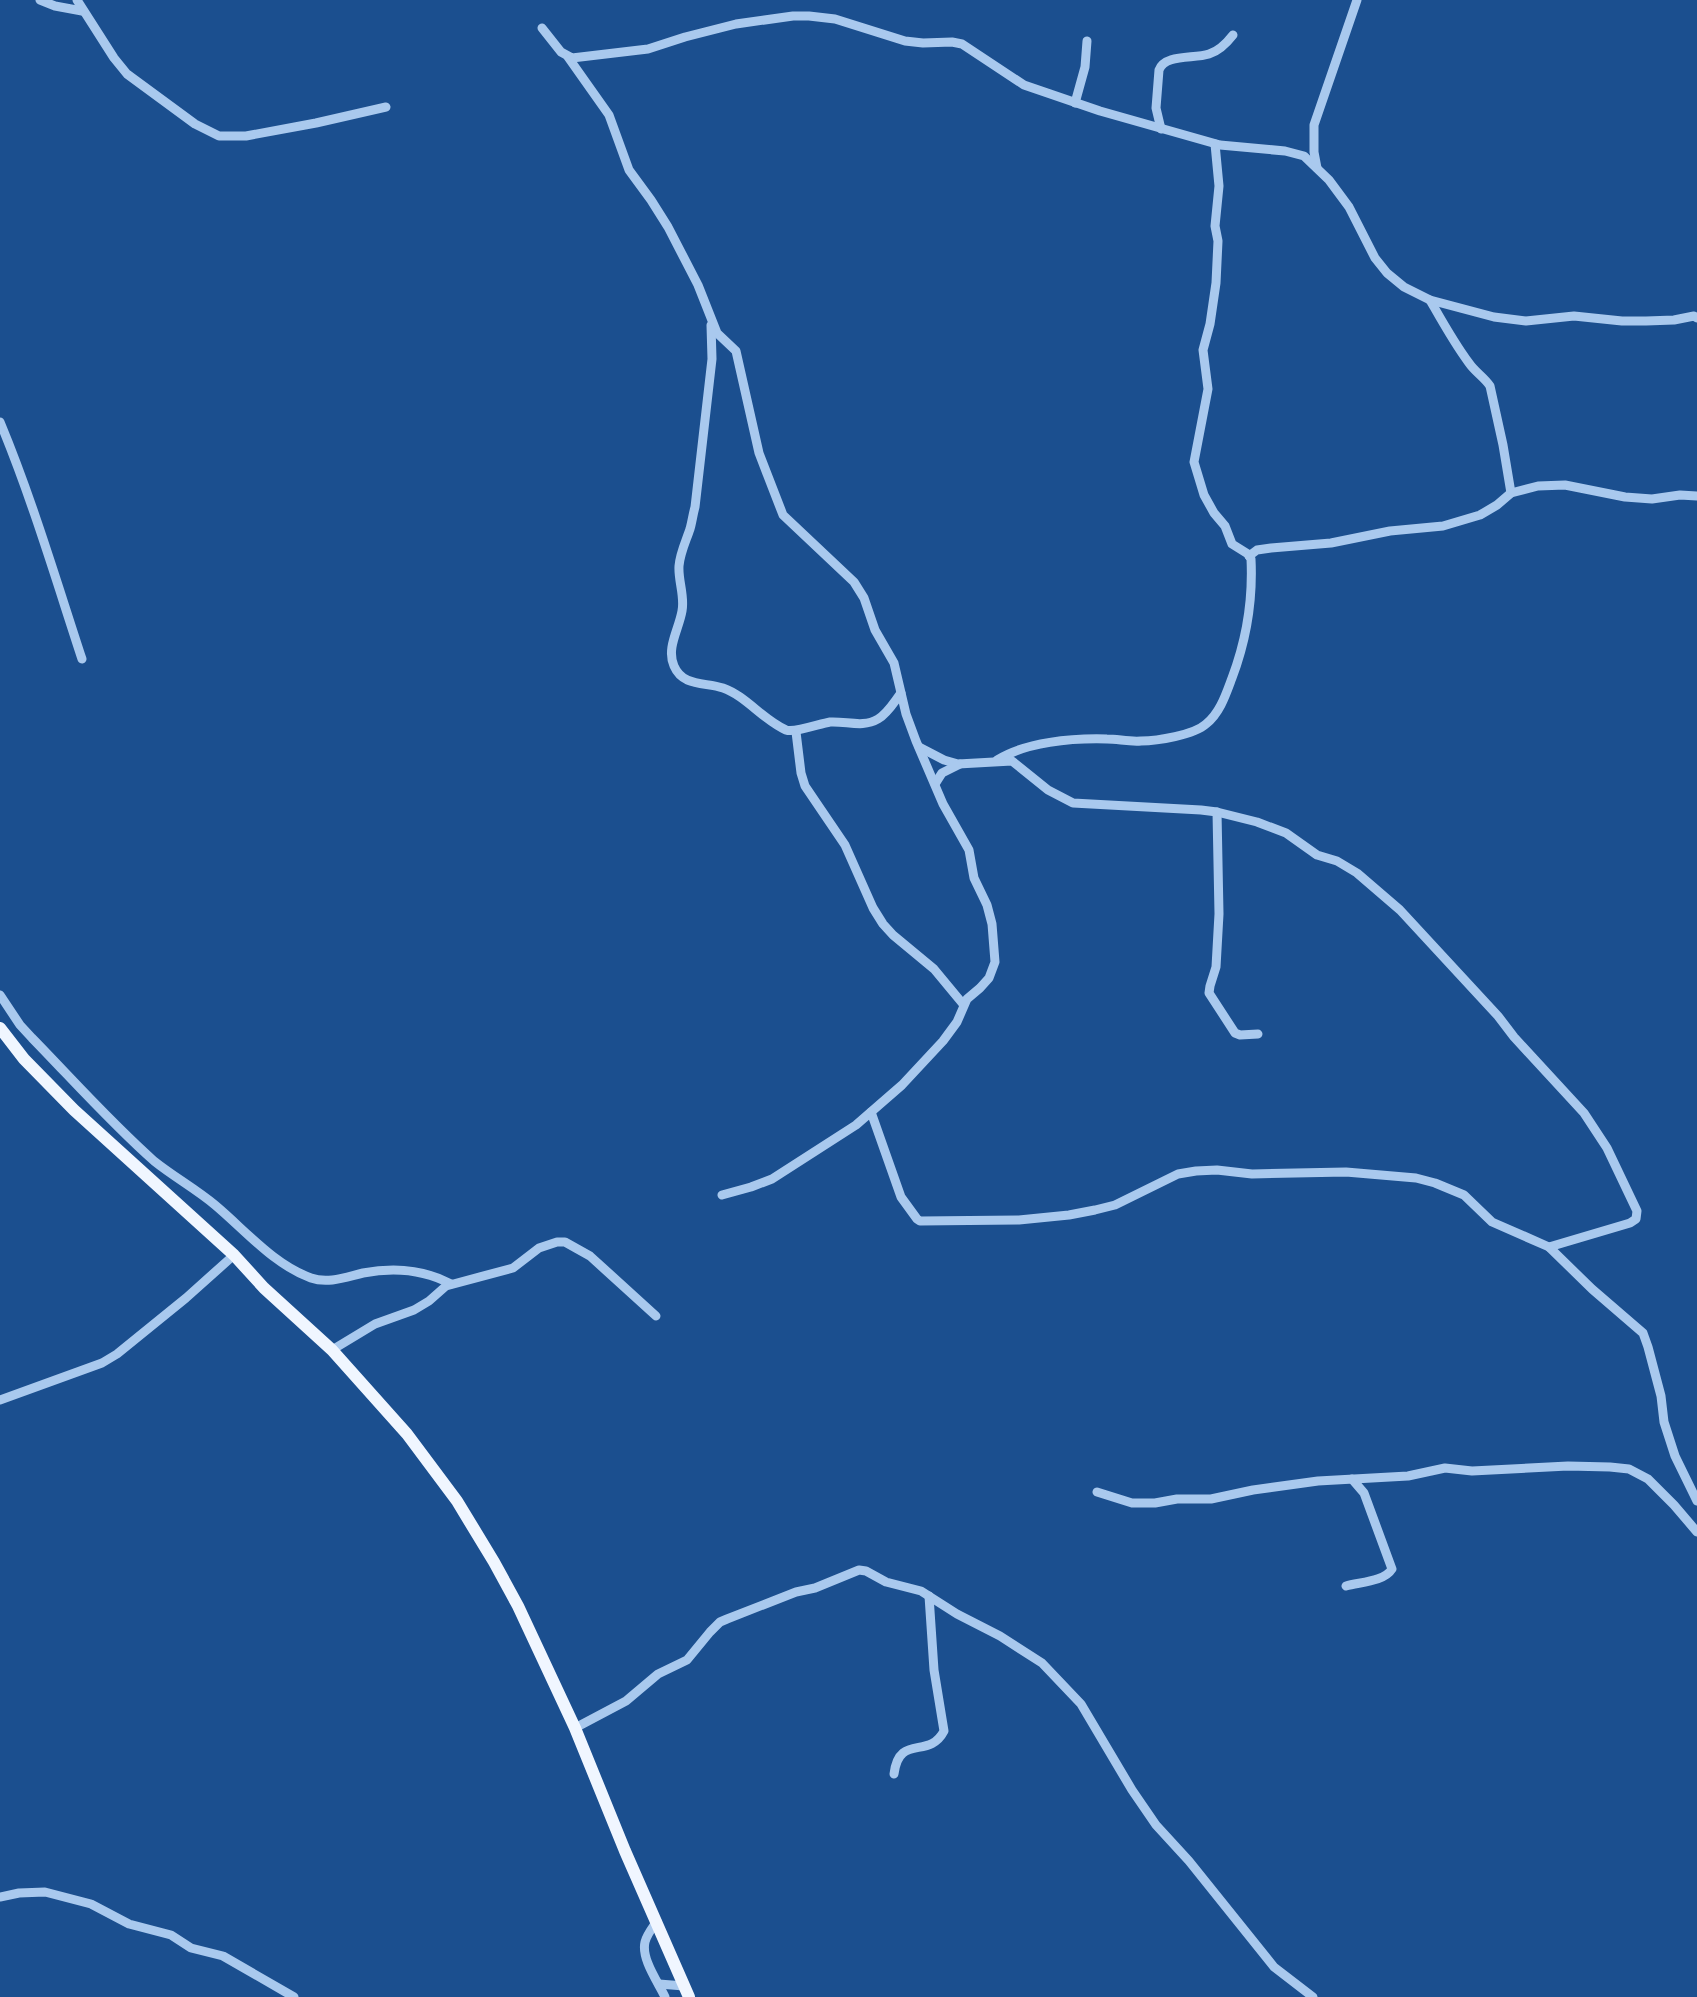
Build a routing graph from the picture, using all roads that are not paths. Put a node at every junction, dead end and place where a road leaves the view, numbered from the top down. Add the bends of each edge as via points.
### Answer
1 (40, 0) edge
2 (76, 0) edge
3 (1357, 0) edge
4 (82, 10) junction
5 (542, 28) dead end
6 (1233, 35) dead end
7 (1087, 41) dead end
8 (568, 57) junction
9 (1075, 103) junction
10 (386, 107) dead end
11 (1161, 129) junction
12 (1215, 144) junction
13 (1318, 168) junction
14 (1430, 300) junction
15 (1697, 318) edge
16 (711, 320) junction
17 (0, 422) edge
18 (1511, 493) junction
19 (1697, 496) edge
20 (1250, 556) junction
21 (82, 659) dead end
22 (901, 693) junction
23 (796, 732) junction
24 (919, 747) junction
25 (994, 762) junction
26 (960, 764) junction
27 (935, 784) junction
28 (1217, 812) junction
29 (0, 994) edge
30 (963, 1004) junction
31 (0, 1028) edge
32 (1258, 1034) dead end
33 (871, 1112) junction
34 (722, 1195) dead end
35 (1549, 1247) junction
36 (234, 1255) junction
37 (451, 1284) junction
38 (656, 1316) dead end
39 (332, 1350) junction
40 (0, 1400) edge
41 (1352, 1479) junction
42 (1097, 1492) dead end
43 (1697, 1501) edge
44 (1697, 1532) edge
45 (1346, 1586) dead end
46 (929, 1596) junction
47 (576, 1728) junction
48 (894, 1774) dead end
49 (0, 1897) edge
50 (657, 1920) junction
51 (659, 1984) junction
52 (686, 1991) edge
53 (294, 1997) edge
54 (665, 1997) edge
55 (1313, 1997) edge

1 - 4 street
2 - 4 street
3 - 13 street via 1314,125 1314,152
4 - 10 street via 127,74 195,124 219,136 246,136
5 - 8 street
6 - 11 street via 1220,49 1210,54 1169,59 1161,64 1156,108
7 - 9 street via 1085,67
8 - 9 street via 648,50 750,22 793,16 824,17 905,41 962,44 1024,85
8 - 16 street via 609,115 629,170 668,227 698,285
9 - 11 street
11 - 12 street
12 - 13 street via 1285,151 1304,156
12 - 20 street via 1219,186 1215,226 1218,241 1216,283 1203,350 1208,389 1194,462 1204,495 1225,526 1232,544
13 - 14 street via 1349,207 1375,258 1387,273 1404,287
14 - 15 street via 1473,313 1514,320 1574,316 1622,321
14 - 18 street via 1466,359 1490,386
16 - 22 street via 737,355 758,453 783,514 860,590 875,630 894,663
16 - 23 street via 712,359 695,507 679,564 682,612 671,659 683,679 722,688 776,725
17 - 21 street via 51,561
18 - 19 street via 1538,486 1565,485 1625,497
18 - 20 street via 1480,516 1443,526 1390,531 1331,543 1257,550
20 - 25 street via 1245,636 1222,702 1205,726 1150,741 1107,738 1035,746 1014,750
22 - 23 street via 880,718 868,724 832,722
22 - 24 street
23 - 30 street via 805,786 845,845 882,924 929,964
24 - 26 street
24 - 27 street
25 - 26 street
25 - 28 street via 1012,761 1048,790 1073,803
26 - 27 street via 942,772
27 - 30 street via 969,850 974,878 992,924 992,972 986,983
28 - 32 street via 1219,914 1216,967 1209,993 1235,1033
28 - 35 street via 1286,833 1317,855 1337,861 1357,873 1400,910 1584,1113 1607,1148 1637,1216 1634,1222
29 - 37 street via 26,1032 130,1139 165,1170 200,1192 252,1240 281,1261 317,1279 335,1280 394,1269 431,1275
30 - 33 street via 957,1022 943,1041 902,1085
31 - 36 main road via 24,1059 74,1110
33 - 34 street via 772,1179
33 - 35 street via 901,1197 920,1220 1019,1220 1069,1215 1115,1205 1178,1174 1196,1171 1252,1174 1346,1172 1416,1178 1442,1185 1464,1195 1492,1222
35 - 43 street via 1643,1333 1674,1456
36 - 39 main road via 264,1288
36 - 40 street via 117,1354 102,1363
37 - 38 street via 513,1268 539,1248 565,1242 590,1256
37 - 39 street via 429,1302 375,1324
39 - 47 main road via 407,1434 464,1512 518,1606
41 - 42 street via 1254,1490 1211,1499 1155,1503 1132,1502
41 - 44 street via 1408,1476 1445,1468 1472,1471 1568,1466 1629,1469 1648,1479
41 - 45 street via 1364,1493 1392,1569 1383,1577
46 - 47 street via 914,1588 886,1582 862,1570 796,1592 720,1622 687,1660 658,1674 626,1701
46 - 48 street via 934,1670 944,1731 935,1742 900,1755
46 - 55 street via 1042,1664 1074,1697 1156,1825 1274,1966
47 - 50 main road via 625,1851
49 - 53 street via 45,1892 91,1904 130,1924 171,1935 191,1948 223,1956
50 - 51 street via 645,1948
50 - 52 main road
51 - 52 street
51 - 54 street

